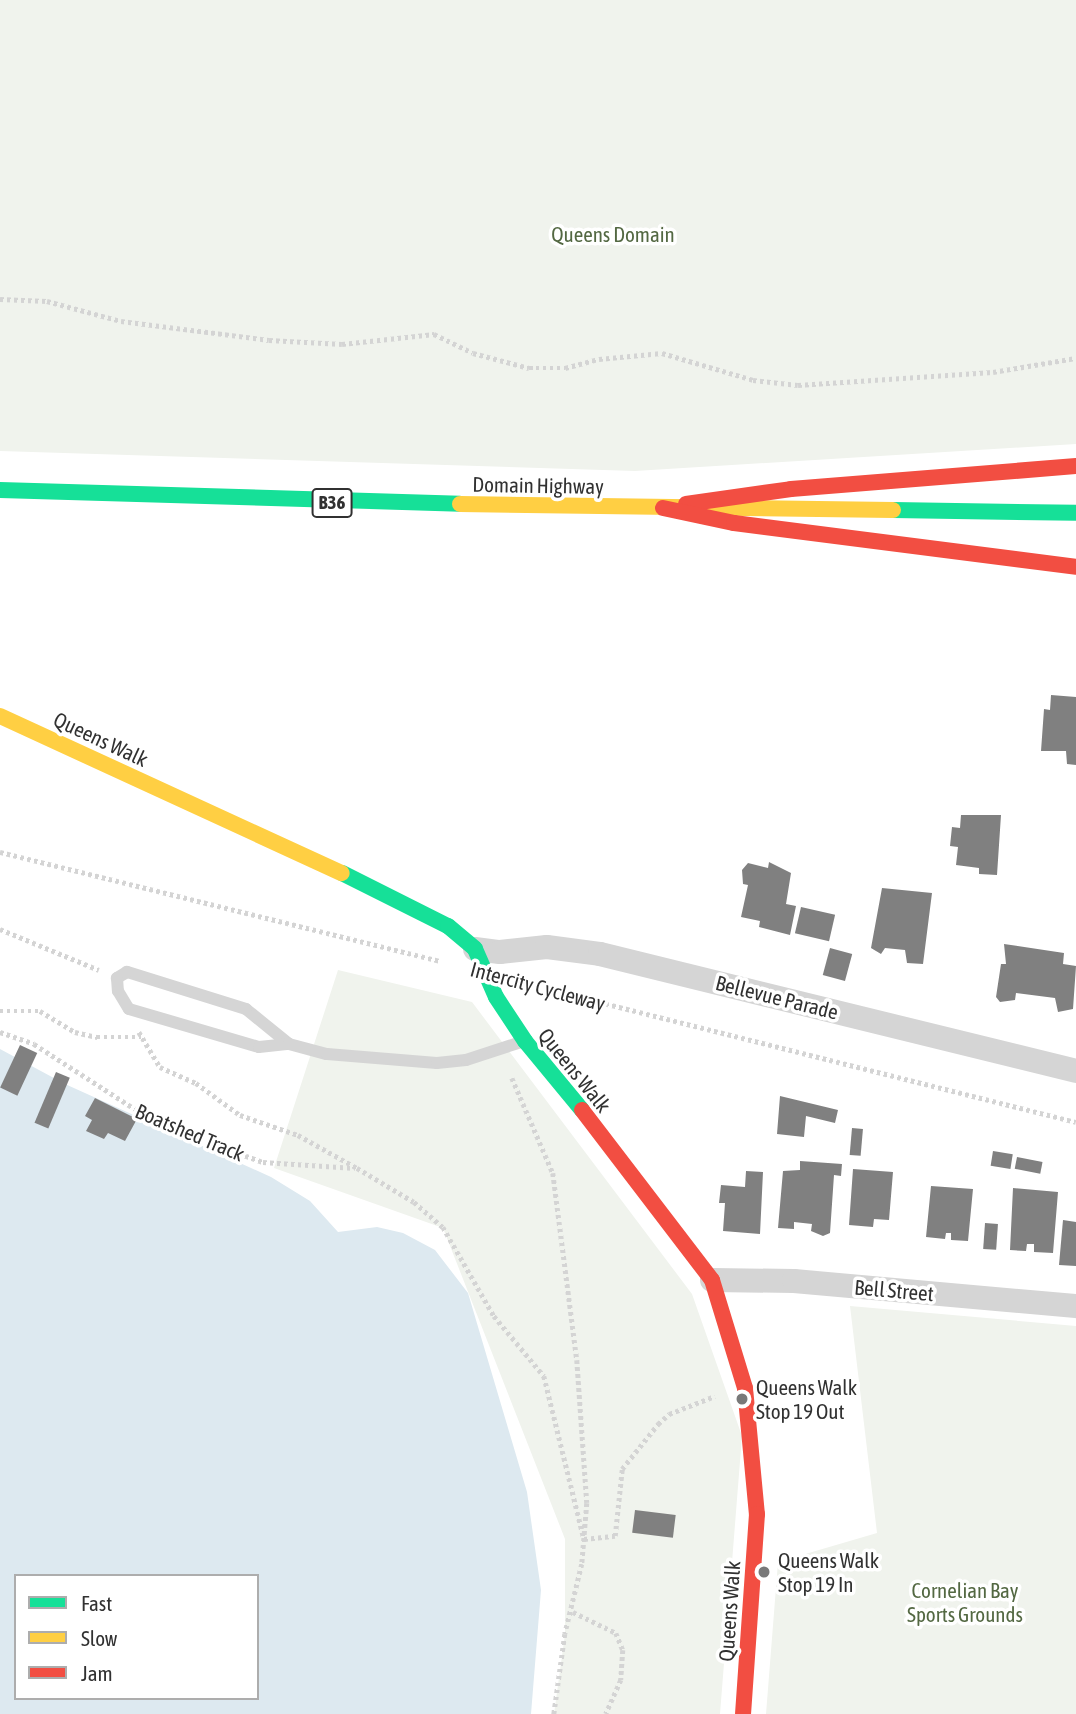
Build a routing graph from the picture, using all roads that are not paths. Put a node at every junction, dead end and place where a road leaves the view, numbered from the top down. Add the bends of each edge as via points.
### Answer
1 (1076, 466) edge
2 (0, 490) edge
3 (663, 508) junction
4 (1076, 513) edge
5 (1076, 567) edge
6 (0, 716) edge
7 (475, 949) junction
8 (524, 1041) junction
9 (289, 1044) junction
10 (1076, 1071) edge
11 (712, 1280) junction
12 (1076, 1306) edge
13 (743, 1714) edge

1 - 3 main road via 791,489
2 - 3 main road, Domain Highway / B36 via 292,502
3 - 4 main road, Domain Highway / B36
3 - 5 main road via 734,523
6 - 7 main road, Queens Walk via 370,886 448,926
7 - 8 main road, Queens Walk via 496,997
7 - 10 street, Bellevue Parade via 500,952 547,947 600,954
8 - 9 lane via 466,1060 437,1063 327,1054
8 - 11 main road, Queens Walk via 621,1157
9 - 9 lane via 259,1047 129,1009 118,991 117,978 127,972 246,1009
11 - 12 street, Bell Street via 794,1281
11 - 13 main road, Queens Walk via 745,1388 757,1514

